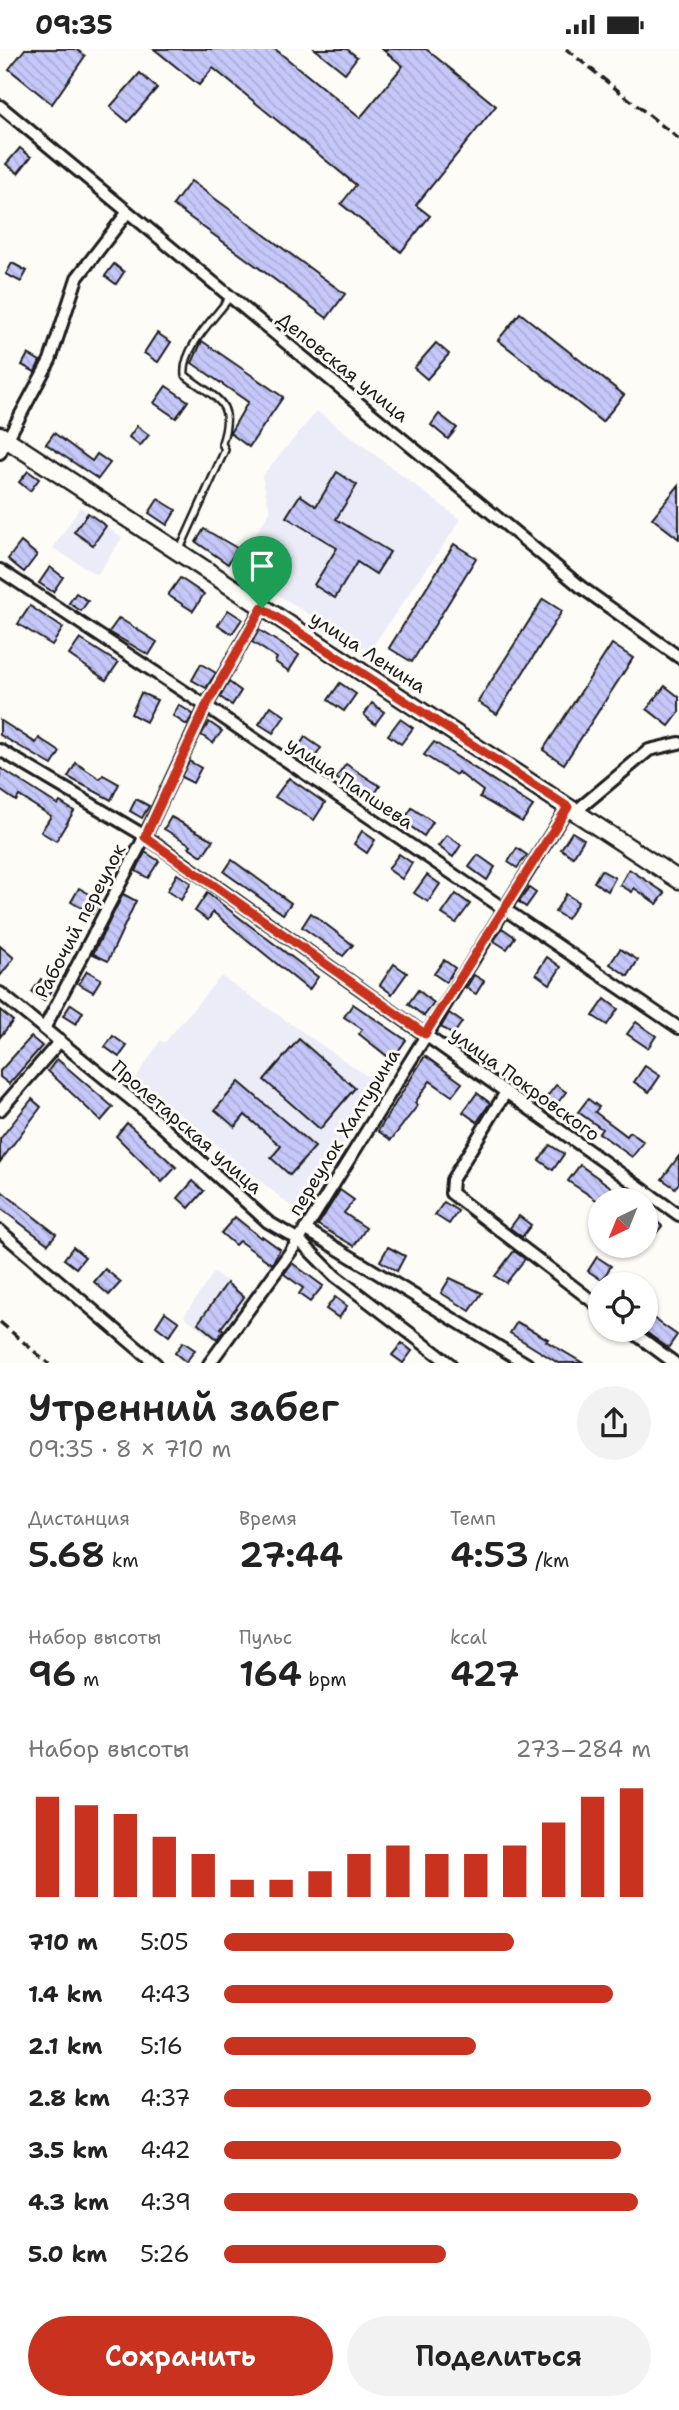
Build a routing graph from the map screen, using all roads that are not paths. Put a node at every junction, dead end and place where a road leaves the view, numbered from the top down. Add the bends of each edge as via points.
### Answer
1 (0, 106) edge
2 (127, 213) junction
3 (230, 297) junction
4 (3, 443) edge
5 (178, 553) junction
6 (0, 570) edge
7 (262, 608) junction
8 (679, 657) edge
9 (206, 706) junction
10 (679, 743) edge
11 (0, 750) edge
12 (571, 810) junction
13 (145, 837) junction
14 (679, 880) edge
15 (505, 909) junction
16 (0, 993) edge
17 (45, 1027) junction
18 (679, 1028) edge
19 (425, 1034) junction
20 (60, 1041) junction
21 (506, 1092) junction
22 (0, 1110) edge
23 (679, 1215) edge
24 (305, 1229) junction
25 (0, 1231) edge
26 (299, 1240) junction
27 (588, 1298) edge
28 (647, 1342) edge
29 (156, 1363) edge
30 (209, 1363) edge
31 (450, 1363) edge
32 (527, 1363) edge
33 (676, 1363) edge

1 - 2 street, Деповская улица
2 - 3 street, Деповская улица
2 - 4 street via 77,278 50,360
3 - 5 lane via 184,366 185,375 225,406 229,423 222,443 225,450
3 - 8 street, Деповская улица via 581,587
4 - 5 main road, улица Ленина
5 - 7 main road, улица Ленина
6 - 9 street, улица Папшева
7 - 9 street, Рабочий переулок
7 - 12 main road, улица Ленина
9 - 13 street, Рабочий переулок
9 - 15 street, улица Папшева
10 - 12 street, переулок Халтурина via 649,751
11 - 13 street, улица Покровского
12 - 14 main road, улица Ленина
12 - 15 street, переулок Халтурина
13 - 17 street, Рабочий переулок
13 - 19 street, улица Покровского
15 - 18 street, улица Папшева
15 - 19 street, переулок Халтурина
16 - 17 street, Пролетарская улица
17 - 20 street, Пролетарская улица
19 - 21 street, улица Покровского
19 - 24 street, переулок Халтурина
20 - 22 street
20 - 26 street, Пролетарская улица via 268,1222
21 - 23 street, улица Покровского
21 - 27 street via 452,1179 451,1193
24 - 26 street, переулок Халтурина
24 - 32 street
25 - 29 street
26 - 30 street, переулок Халтурина
26 - 31 street, Пролетарская улица via 335,1276
28 - 33 street

